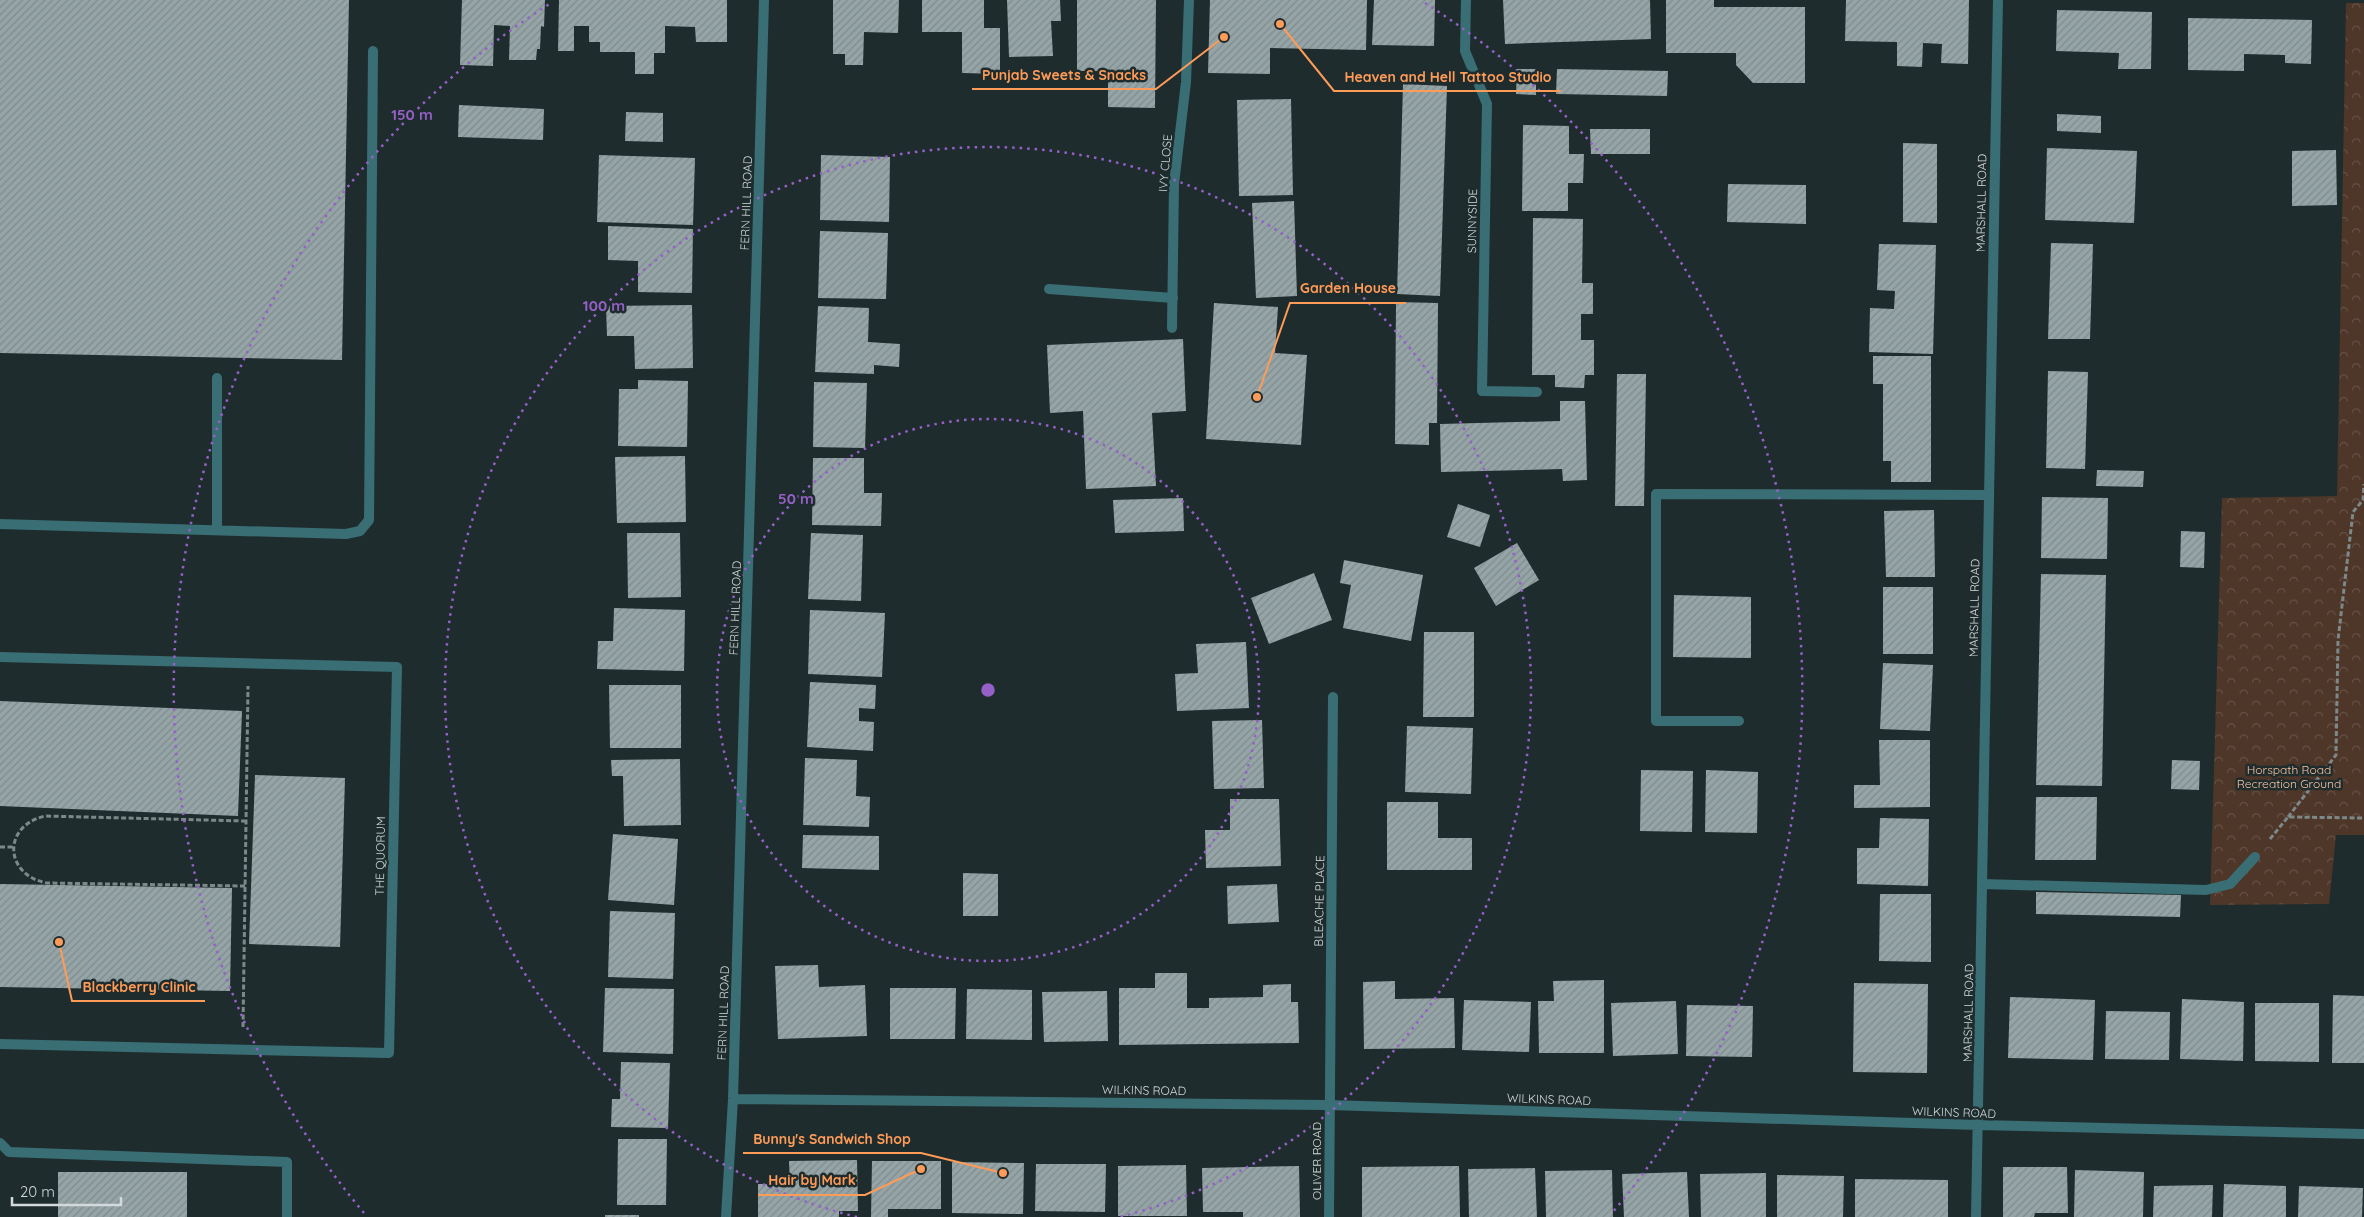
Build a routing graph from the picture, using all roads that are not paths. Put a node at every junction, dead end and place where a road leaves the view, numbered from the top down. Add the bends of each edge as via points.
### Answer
1 (764, 0) edge
2 (1189, 0) edge
3 (1466, 0) edge
4 (1998, 0) edge
5 (372, 51) dead end
6 (1049, 289) dead end
7 (1173, 298) junction
8 (1172, 328) dead end
9 (217, 378) dead end
10 (1538, 392) dead end
11 (1988, 495) junction
12 (0, 524) edge
13 (217, 530) junction
14 (0, 657) edge
15 (1333, 697) dead end
16 (1740, 721) dead end
17 (2255, 857) road end
18 (1982, 884) junction
19 (0, 1044) edge
20 (733, 1099) junction
21 (1329, 1105) junction
22 (1978, 1125) junction
23 (2364, 1134) edge
24 (0, 1143) edge
25 (287, 1217) edge
26 (726, 1217) edge
27 (1329, 1217) edge
28 (1976, 1217) edge

1 - 20 street, FERN HILL ROAD
2 - 7 street, IVY CLOSE via 1186,82 1174,184
3 - 10 street, SUNNYSIDE via 1465,51 1487,104 1482,390
4 - 11 street, MARSHALL ROAD
5 - 13 street via 369,520 360,531 346,534
6 - 7 street
7 - 8 street, IVY CLOSE
9 - 13 street
11 - 16 street via 1656,494 1656,722
11 - 18 street, MARSHALL ROAD
12 - 13 street
14 - 19 street, THE QUORUM via 397,666 388,1053
15 - 21 street, BLEACHE PLACE
17 - 18 street via 2230,884 2206,890
18 - 22 street, MARSHALL ROAD
20 - 21 street, WILKINS ROAD
20 - 26 street, FERN HILL ROAD
21 - 22 street, WILKINS ROAD
21 - 27 street, OLIVER ROAD
22 - 23 street, WILKINS ROAD
22 - 28 street, MARSHALL ROAD
24 - 25 street via 10,1152 287,1162

